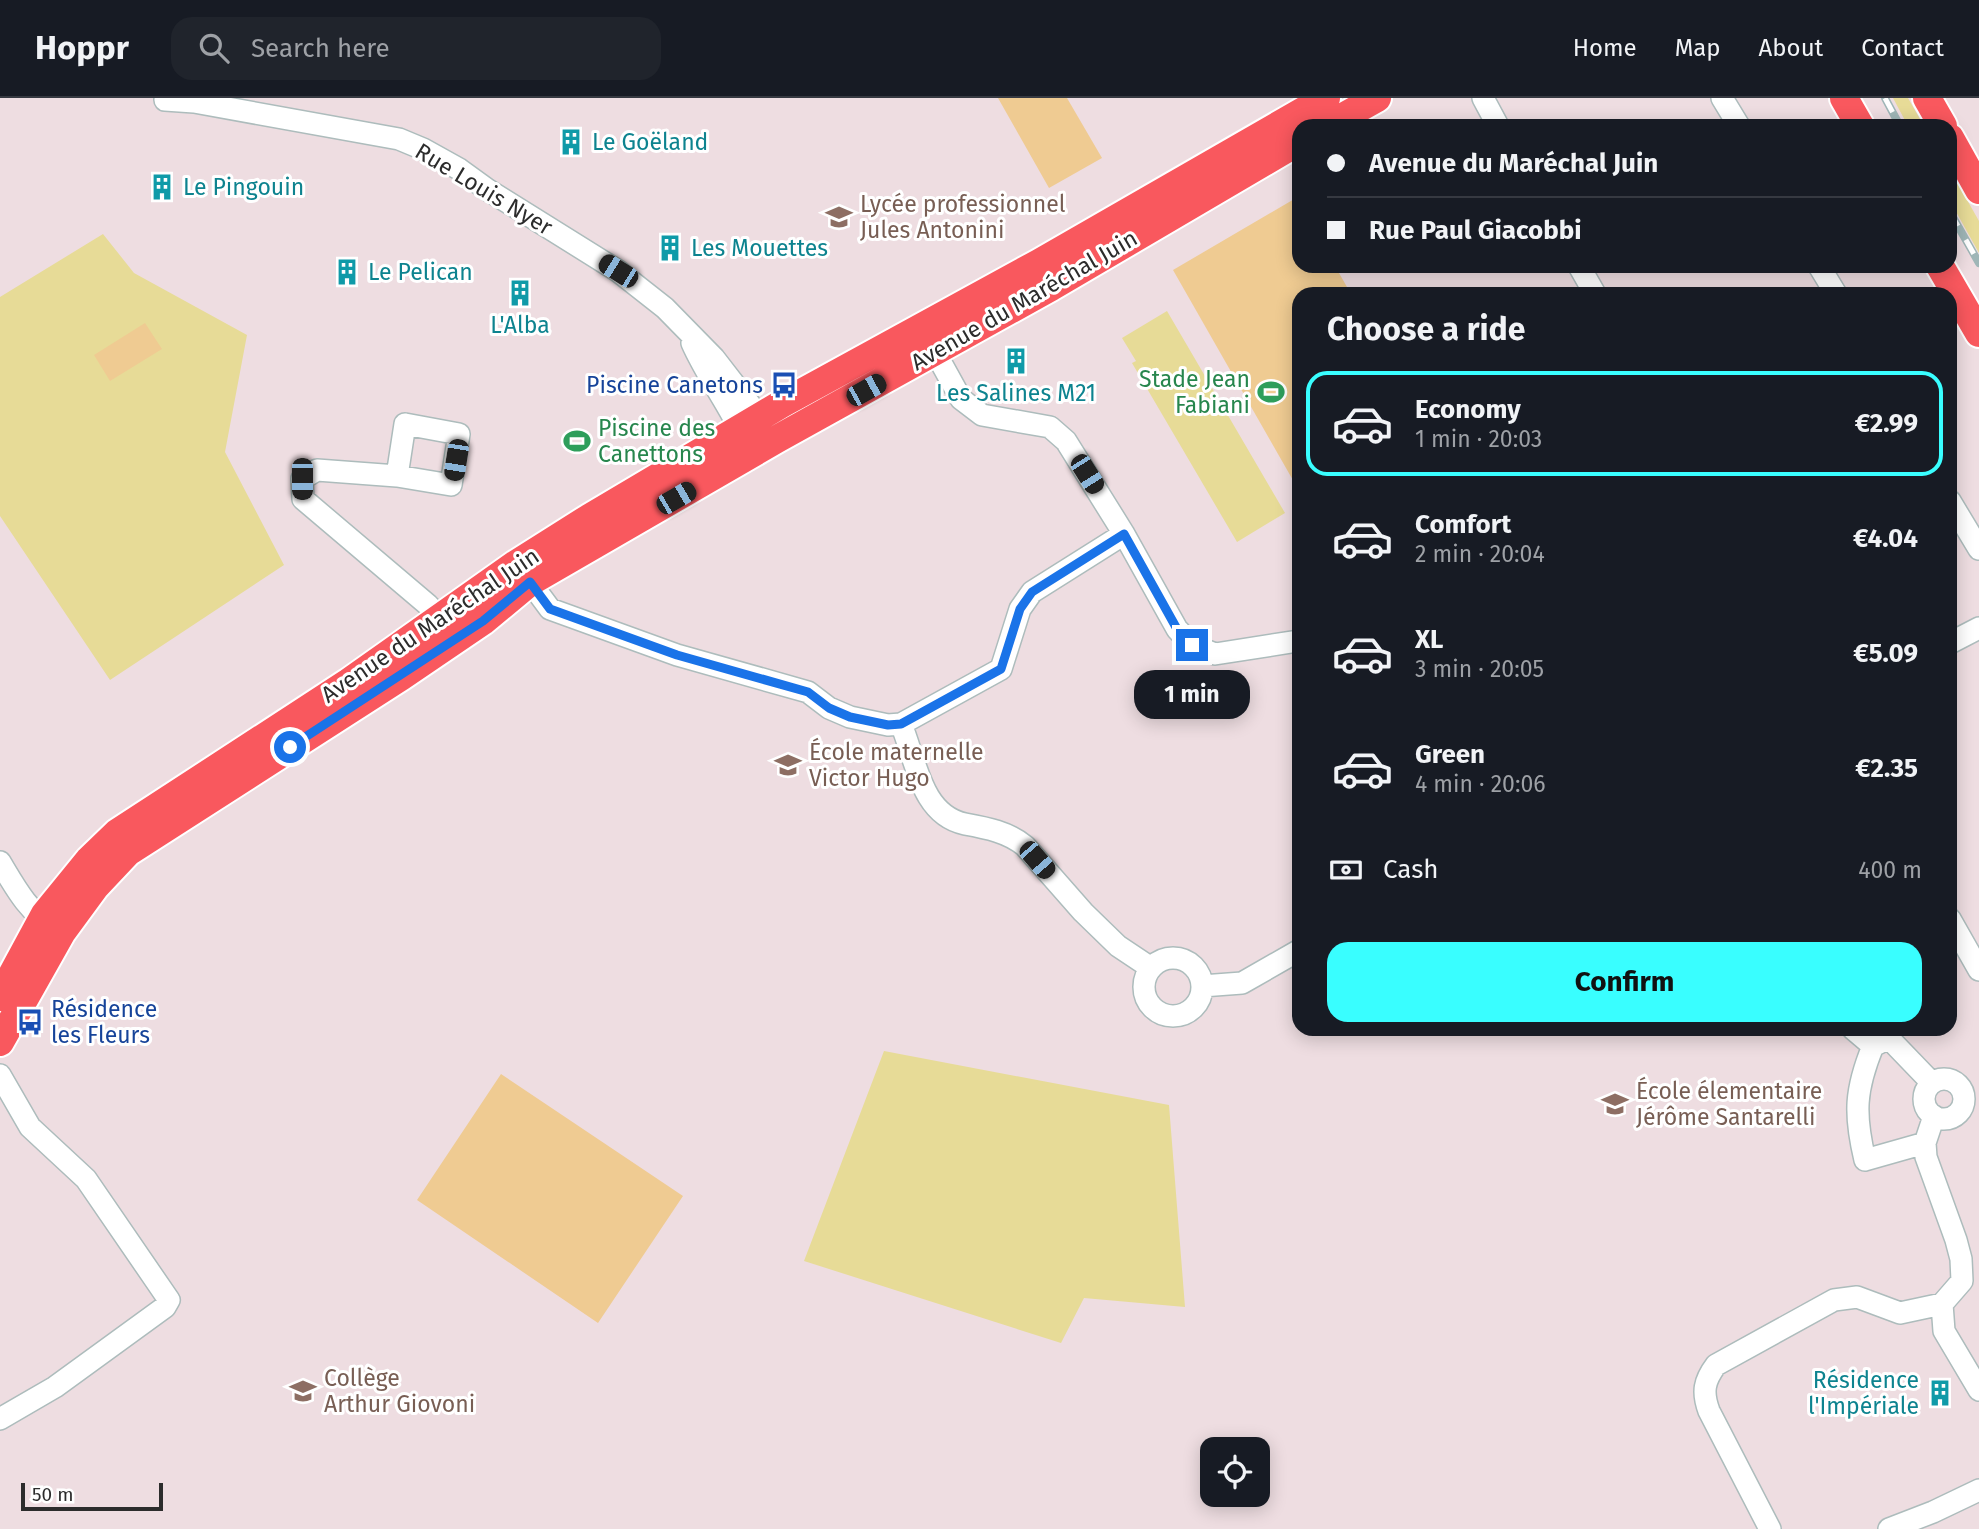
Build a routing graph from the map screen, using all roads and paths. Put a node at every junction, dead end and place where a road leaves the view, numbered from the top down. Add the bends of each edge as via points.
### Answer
1 (1326, 98) edge
2 (1377, 98) edge
3 (1483, 98) edge
4 (1723, 98) edge
5 (1843, 98) edge
6 (1927, 98) edge
7 (165, 100) dead end
8 (1340, 119) edge
9 (1494, 119) edge
10 (1735, 119) edge
11 (1856, 119) edge
12 (1939, 119) edge
13 (1292, 145) edge
14 (1957, 151) edge
15 (1979, 190) edge
16 (1957, 295) edge
17 (1979, 333) edge
18 (928, 340) junction
19 (759, 428) junction
20 (397, 476) dead end
21 (1957, 513) edge
22 (1124, 534) junction
23 (1979, 549) edge
24 (530, 582) junction
25 (450, 627) junction
26 (1979, 628) edge
27 (1957, 639) edge
28 (1292, 642) edge
29 (901, 724) junction
30 (0, 862) edge
31 (51, 926) junction
32 (1957, 931) edge
33 (1292, 955) edge
34 (1151, 968) junction
35 (1979, 970) edge
36 (1202, 986) junction
37 (0, 997) edge
38 (1881, 1038) edge
39 (0, 1042) edge
40 (0, 1075) edge
41 (1932, 1083) junction
42 (1971, 1100) edge
43 (1934, 1116) junction
44 (1926, 1143) junction
45 (1942, 1304) junction
46 (1979, 1390) edge
47 (0, 1419) edge
48 (1979, 1490) edge
49 (1770, 1529) edge
50 (1889, 1529) edge

1 - 18 main road, Avenue du Maréchal Juin
2 - 8 main road
3 - 9 street
4 - 10 street
5 - 11 main road
6 - 12 main road
7 - 19 street, Rue Louis Nyer via 399,139 423,149 618,271 665,308 714,358
13 - 18 main road, Avenue du Maréchal Juin
14 - 15 main road
16 - 17 main road
18 - 19 main road, Avenue du Maréchal Juin
18 - 22 street via 961,399 982,415 1050,427 1066,441
19 - 24 main road, Avenue du Maréchal Juin via 752,454
19 - 25 main road, Avenue du Maréchal Juin via 516,564
20 - 25 street via 317,470 302,479 303,499
21 - 23 street
22 - 28 street via 1177,629 1192,645 1215,654
22 - 29 street via 1032,592 1020,609 1001,669
24 - 25 main road, Avenue du Maréchal Juin via 483,621
24 - 29 street via 550,609 677,655 808,692 850,717
25 - 31 main road, Avenue du Maréchal Juin via 402,676 128,852
26 - 27 street
29 - 34 street via 925,791 942,815 1015,837 1118,946
30 - 31 street via 23,901
31 - 37 main road, Avenue du Maréchal Juin
31 - 39 main road, Avenue du Maréchal Juin
32 - 35 street
33 - 36 street via 1242,984
34 - 36 street via 1166,958 1183,959 1198,972
34 - 36 street via 1145,994 1163,1014 1190,1011
38 - 41 street
38 - 44 street via 1862,1072 1856,1103 1865,1160
40 - 47 street via 30,1127 86,1179 169,1300 55,1387
41 - 42 street via 1944,1079 1955,1083
41 - 43 street via 1924,1100
42 - 43 street via 1954,1116
43 - 44 street
44 - 45 street via 1926,1157 1961,1259 1962,1281
45 - 46 street via 1944,1331
45 - 49 street via 1900,1313 1857,1297 1834,1300 1716,1365 1706,1378 1703,1395 1709,1411
48 - 50 street

